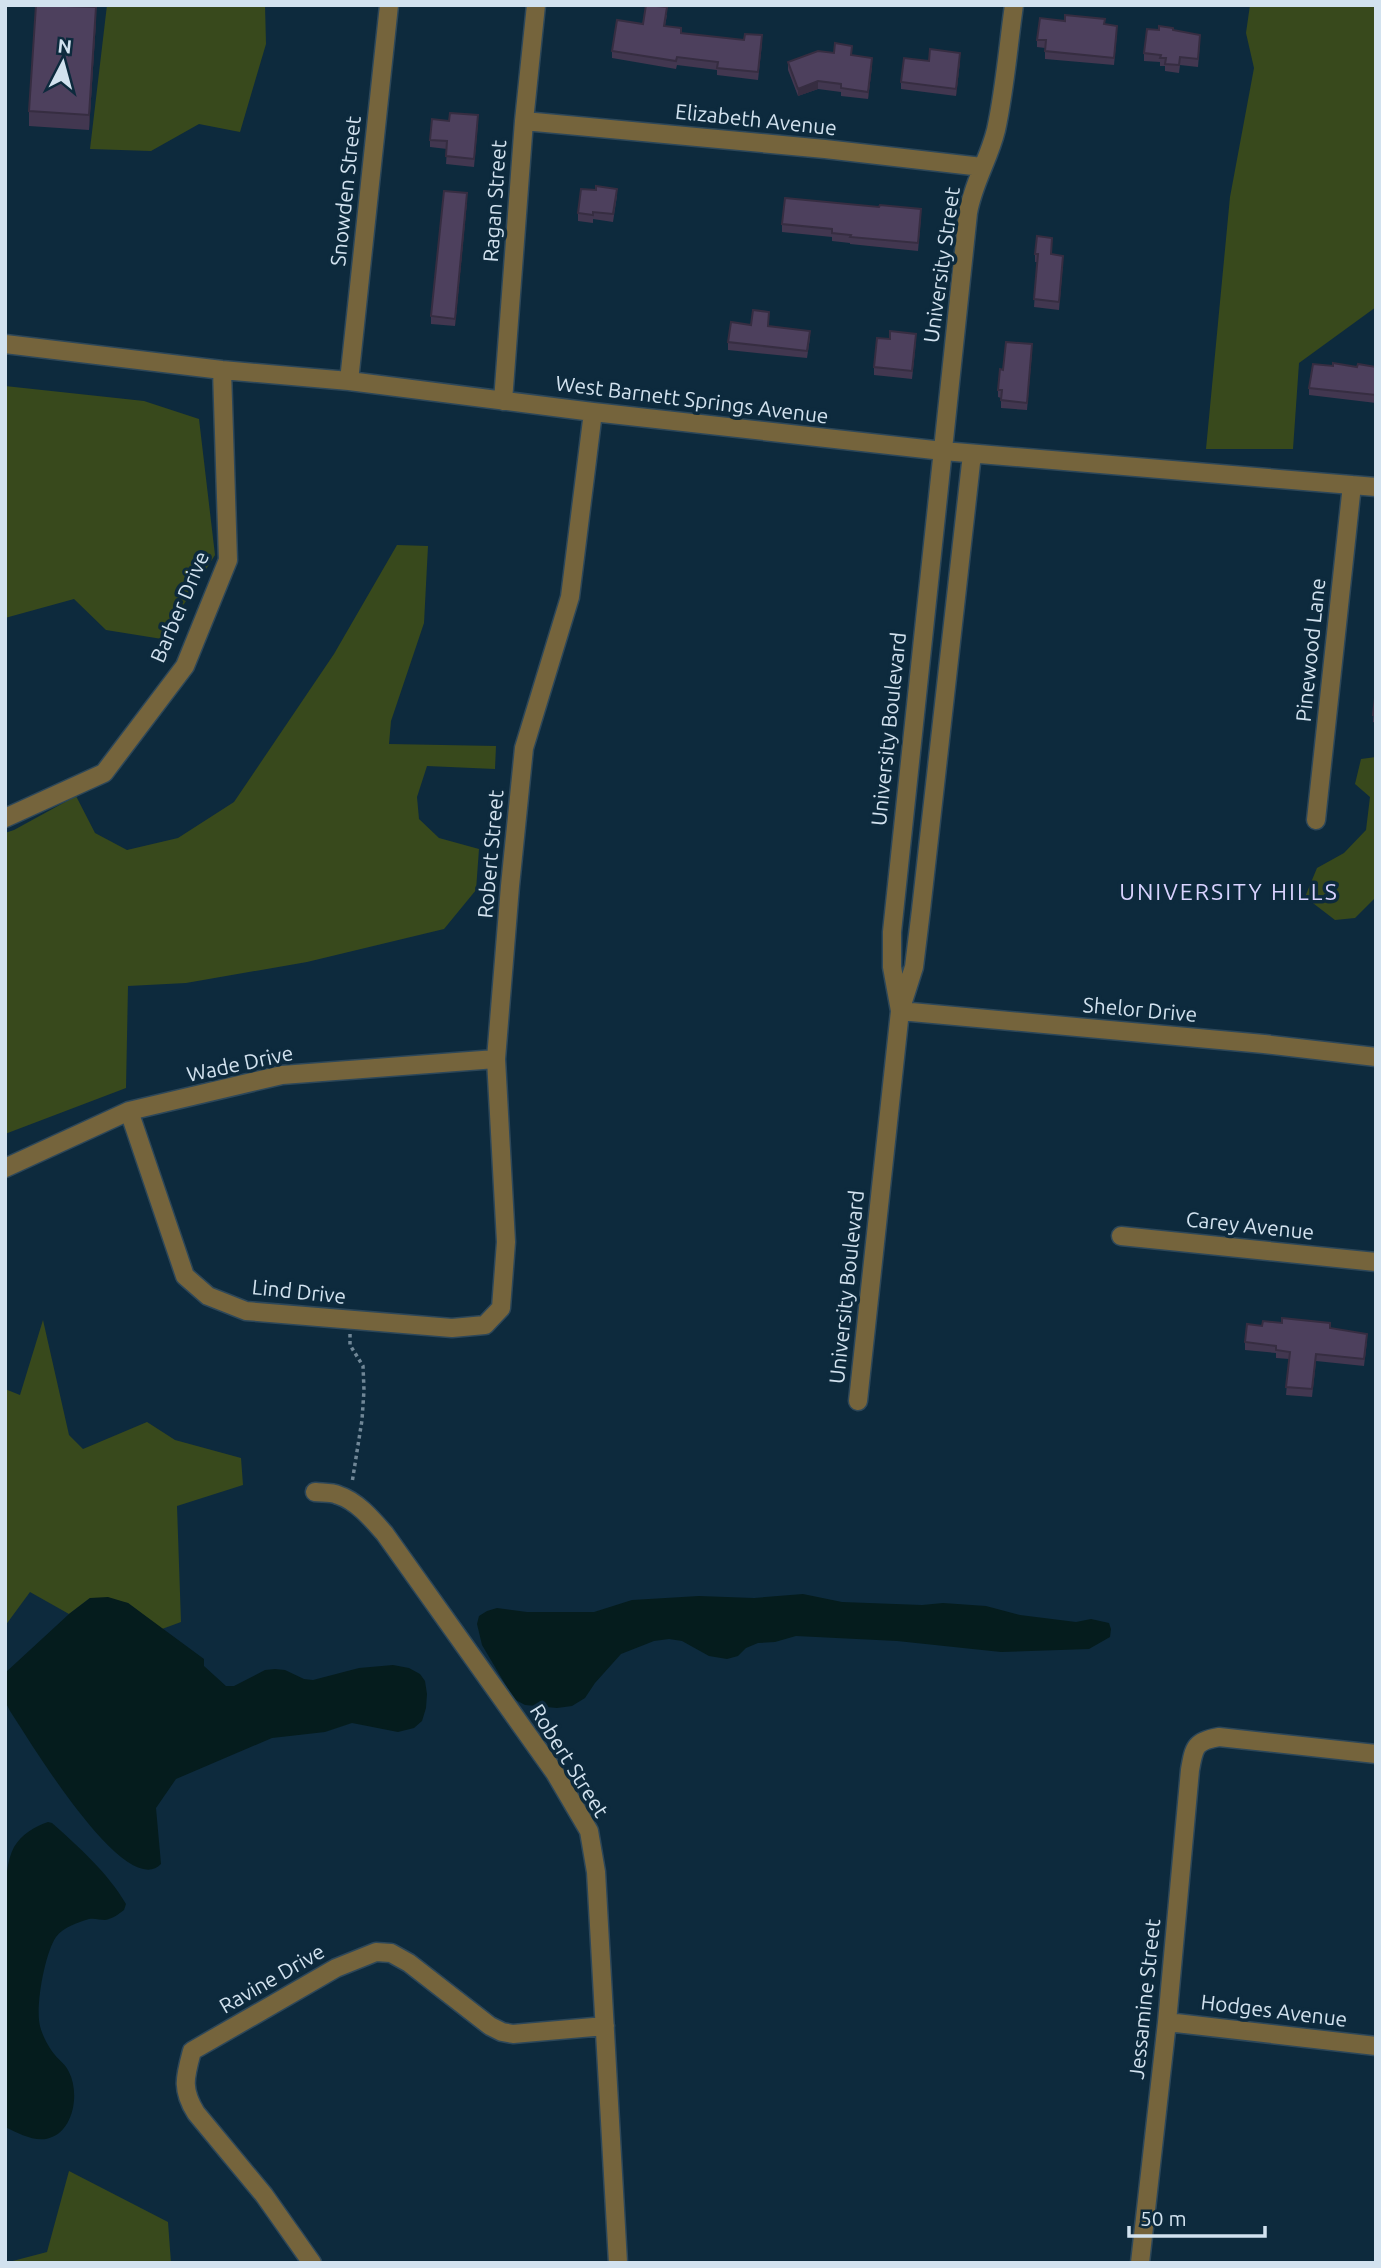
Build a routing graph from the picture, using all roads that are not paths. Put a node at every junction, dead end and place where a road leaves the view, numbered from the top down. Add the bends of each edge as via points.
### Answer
1 (389, 5) edge
2 (536, 5) edge
3 (1014, 5) edge
4 (524, 121) junction
5 (982, 167) junction
6 (5, 344) edge
7 (222, 370) junction
8 (349, 382) junction
9 (503, 401) junction
10 (593, 412) junction
11 (943, 451) junction
12 (972, 454) junction
13 (1352, 485) junction
14 (1376, 486) edge
15 (5, 818) edge
16 (1315, 820) dead end
17 (900, 1011) junction
18 (1376, 1057) edge
19 (496, 1059) junction
20 (129, 1111) junction
21 (5, 1168) edge
22 (1121, 1236) dead end
23 (1376, 1262) edge
24 (501, 1308) joint
25 (858, 1401) dead end
26 (315, 1492) dead end
27 (1376, 1754) edge
28 (1167, 2022) junction
29 (605, 2026) junction
30 (1376, 2046) edge
31 (312, 2263) edge
32 (618, 2263) edge
33 (1140, 2263) edge

1 - 8 street, Snowden Street
2 - 4 street, Ragan Street
3 - 5 street, University Street via 996,129
4 - 5 street, Elizabeth Avenue
4 - 9 street, Ragan Street
5 - 11 street, University Street via 968,213
6 - 7 street, West Barnett Springs Avenue
7 - 8 street, West Barnett Springs Avenue
7 - 15 street, Barber Drive via 228,560 185,666 104,773
8 - 9 street, West Barnett Springs Avenue
9 - 10 street, West Barnett Springs Avenue
10 - 11 street, West Barnett Springs Avenue
10 - 19 street, Robert Street via 570,597 524,748
11 - 12 street, West Barnett Springs Avenue
11 - 17 street, University Boulevard via 893,921 892,967
12 - 13 street, West Barnett Springs Avenue
12 - 17 street, University Boulevard via 922,910 914,967
13 - 14 street, West Barnett Springs Avenue
13 - 16 street, Pinewood Lane
17 - 18 street, Shelor Drive
17 - 25 street, University Boulevard
19 - 20 street, Wade Drive via 282,1075
19 - 24 street, Robert Street via 506,1242
20 - 21 street, Wade Drive
20 - 24 street, Lind Drive via 185,1276 208,1296 246,1311 452,1328 485,1325
22 - 23 street, Carey Avenue
26 - 29 street, Robert Street via 337,1494 365,1512 385,1534 555,1773 589,1831 596,1872
27 - 28 street, Jessamine Street via 1219,1737 1195,1747
28 - 30 street, Hodges Avenue
28 - 33 street, Jessamine Street
29 - 31 street, Ravine Drive via 502,2032 409,1963 391,1953 376,1952 336,1968 192,2051 187,2098
29 - 32 street, Robert Street

